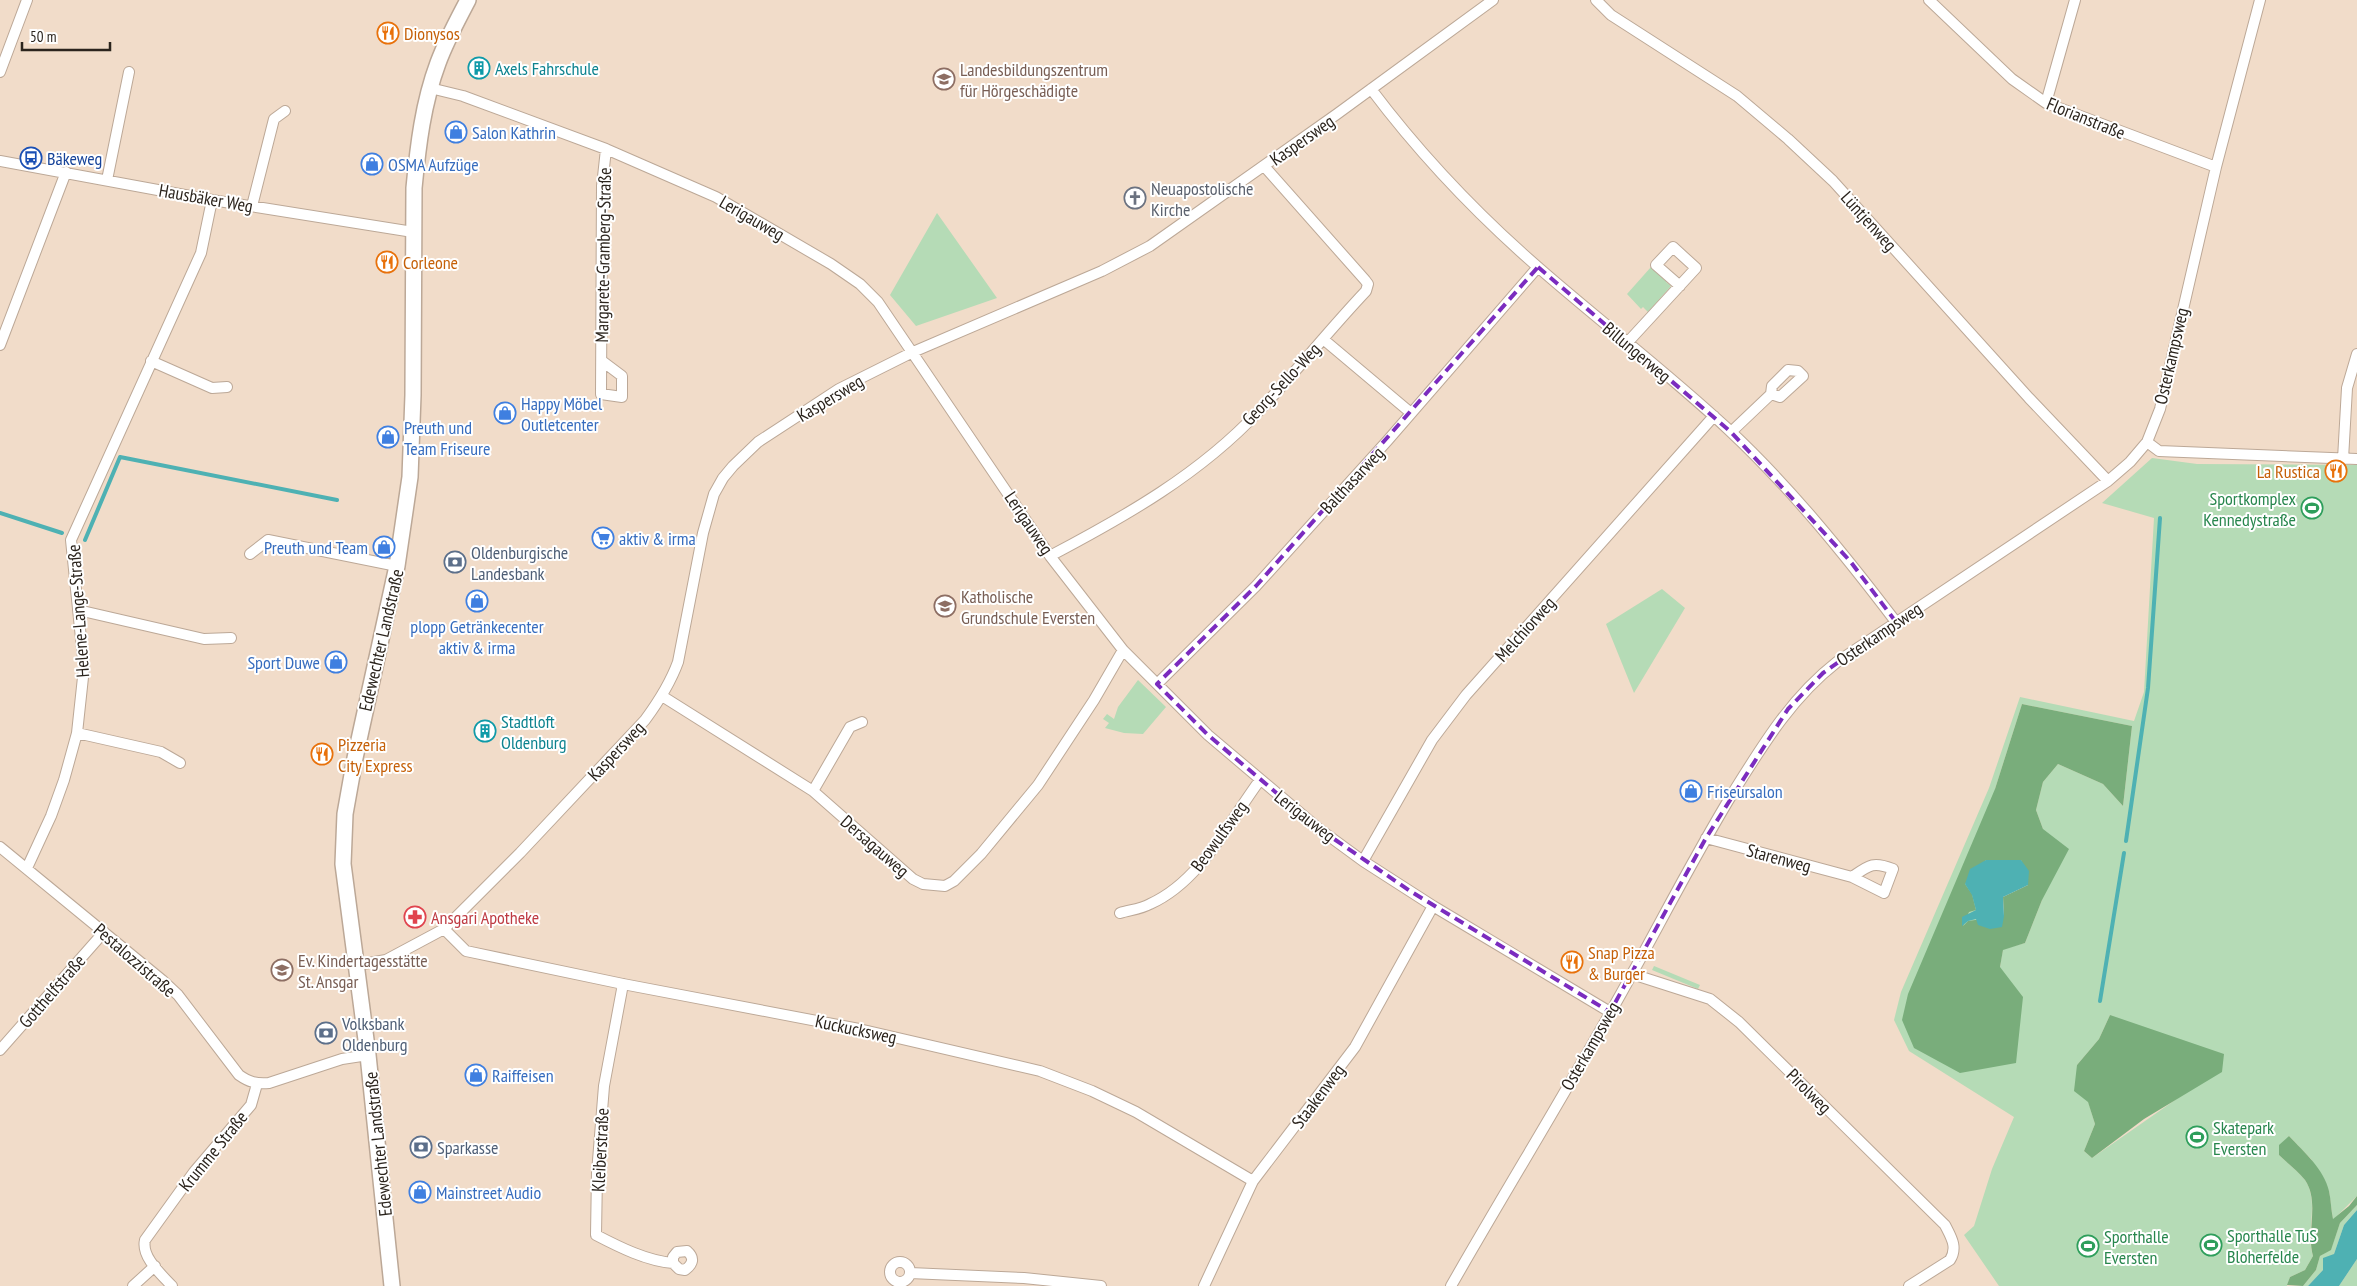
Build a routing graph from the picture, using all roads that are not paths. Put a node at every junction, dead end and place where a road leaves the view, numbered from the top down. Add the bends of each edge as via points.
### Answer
1 (27, 0) edge
2 (468, 0) edge
3 (1493, 0) edge
4 (1596, 0) edge
5 (1929, 0) edge
6 (2075, 0) edge
7 (2260, 0) edge
8 (1, 65) edge
9 (129, 72) dead end
10 (430, 88) junction
11 (1372, 89) junction
12 (2046, 103) junction
13 (285, 111) dead end
14 (606, 149) junction
15 (0, 160) edge
16 (1264, 166) junction
17 (2216, 167) junction
18 (66, 172) junction
19 (107, 180) junction
20 (212, 200) junction
21 (252, 206) junction
22 (414, 232) junction
23 (1538, 267) junction
24 (1680, 286) dead end
25 (1324, 339) junction
26 (1627, 343) junction
27 (0, 345) edge
28 (913, 352) junction
29 (2357, 354) edge
30 (151, 361) junction
31 (602, 361) dead end
32 (227, 387) dead end
33 (1772, 394) dead end
34 (1411, 413) junction
35 (1714, 416) junction
36 (1731, 432) junction
37 (2147, 442) junction
38 (2343, 459) junction
39 (2357, 459) edge
40 (2108, 481) junction
41 (250, 554) dead end
42 (1050, 556) junction
43 (398, 566) junction
44 (78, 610) junction
45 (1896, 622) junction
46 (231, 638) dead end
47 (1122, 650) junction
48 (1157, 684) junction
49 (662, 696) junction
50 (862, 722) dead end
51 (77, 733) junction
52 (180, 763) dead end
53 (1260, 780) junction
54 (812, 791) junction
55 (1706, 838) junction
56 (0, 847) edge
57 (1363, 861) junction
58 (27, 868) junction
59 (1852, 877) dead end
60 (1432, 906) junction
61 (1120, 913) dead end
62 (444, 928) junction
63 (104, 932) junction
64 (357, 965) junction
65 (1632, 974) junction
66 (623, 984) junction
67 (1610, 1012) junction
68 (0, 1050) edge
69 (368, 1055) junction
70 (257, 1084) junction
71 (1253, 1181) junction
72 (673, 1263) dead end
73 (155, 1266) junction
74 (910, 1272) dead end
75 (133, 1286) edge
76 (172, 1286) edge
77 (392, 1286) edge
78 (1102, 1286) edge
79 (1204, 1286) edge
80 (1451, 1286) edge
81 (1909, 1286) edge

1 - 8 street
2 - 10 main road, Edewechter Landstraße via 449,37
3 - 11 street, Kaspersweg
4 - 40 street, Lüntjenweg via 1611,16 1737,96 1811,160
5 - 12 street, Florianstraße via 2012,79
6 - 12 street
7 - 17 street, Osterkampsweg
9 - 19 street
10 - 14 street, Lerigauweg via 464,96
10 - 22 main road, Edewechter Landstraße via 418,148
11 - 16 street, Kaspersweg
11 - 23 street, Billungerweg via 1437,167
12 - 17 street, Florianstraße
13 - 21 street via 274,119
14 - 28 street, Lerigauweg via 716,197 831,264 860,284 878,302
14 - 31 street, Margarete-Gramberg-Straße via 602,186
15 - 18 street, Hausbäker Weg
16 - 25 street, Georg-Sello-Weg via 1368,284 1366,291
16 - 28 street, Kaspersweg via 1150,246 1093,275
17 - 37 street, Osterkampsweg via 2160,409
18 - 19 street, Hausbäker Weg
18 - 27 street
19 - 20 street, Hausbäker Weg
20 - 21 street, Hausbäker Weg
20 - 30 street, Helene-Lange-Straße via 201,253
21 - 22 street, Hausbäker Weg
22 - 43 main road, Edewechter Landstraße via 410,470
23 - 26 street, Billungerweg
23 - 34 street, Balthasarweg
24 - 26 street
25 - 34 street
25 - 42 street, Georg-Sello-Weg via 1259,412 1188,475 1120,520
26 - 35 street, Billungerweg
28 - 42 street, Lerigauweg
28 - 49 street, Kaspersweg via 840,389 766,436 723,478 714,494 703,533 678,662
29 - 38 street via 2347,388
30 - 32 street via 212,388
30 - 44 street, Helene-Lange-Straße via 71,540
33 - 36 street
34 - 48 street, Balthasarweg via 1256,586
35 - 36 street, Billungerweg
35 - 57 street, Melchiorweg via 1466,695 1432,740
36 - 45 street, Billungerweg via 1850,561
37 - 38 street via 2159,451
37 - 40 street, Osterkampsweg
38 - 39 street
40 - 45 street, Osterkampsweg
41 - 43 street via 268,540
42 - 47 street, Lerigauweg
43 - 64 main road, Edewechter Landstraße via 345,814 344,880
44 - 46 street via 204,639
44 - 51 street, Helene-Lange-Straße via 84,668
45 - 55 street, Osterkampsweg via 1823,673 1788,709
47 - 48 street, Lerigauweg
47 - 54 street, Dersagauweg via 1094,700 1038,785 981,854 945,886 923,884 912,879
48 - 53 street, Lerigauweg via 1208,735
49 - 54 street, Dersagauweg
49 - 62 street, Kaspersweg via 645,720 601,768
50 - 54 street via 850,727
51 - 52 street via 161,752
51 - 58 street, Helene-Lange-Straße via 58,798
53 - 57 street, Lerigauweg
53 - 61 street, Beowulfsweg via 1217,844 1189,877 1150,904
55 - 59 street, Starenweg
55 - 65 street, Osterkampsweg
56 - 58 street, Pestalozzistraße
57 - 60 street, Lerigauweg
58 - 63 street, Pestalozzistraße
60 - 67 street, Lerigauweg
60 - 71 street, Staakenweg via 1355,1047
62 - 64 street, Kaspersweg via 392,957
62 - 66 street, Kuckucksweg via 466,951
63 - 68 street, Gotthelfstraße
63 - 70 street, Pestalozzistraße via 168,985 239,1075
64 - 69 main road, Edewechter Landstraße
65 - 67 street, Osterkampsweg
65 - 81 street, Pirolweg via 1710,1000 1738,1022 1944,1225 1954,1248 1950,1260
66 - 71 street, Kuckucksweg via 859,1029 1040,1071 1136,1112
66 - 72 street, Kleiberstraße via 604,1086 596,1235 620,1247
67 - 80 street, Osterkampsweg
69 - 70 street via 342,1058 269,1083
69 - 77 main road, Edewechter Landstraße
70 - 73 street, Krumme Straße via 251,1105 194,1172 148,1234 144,1247
71 - 79 street, Staakenweg
73 - 75 street
73 - 76 street, Krumme Straße
74 - 78 street

